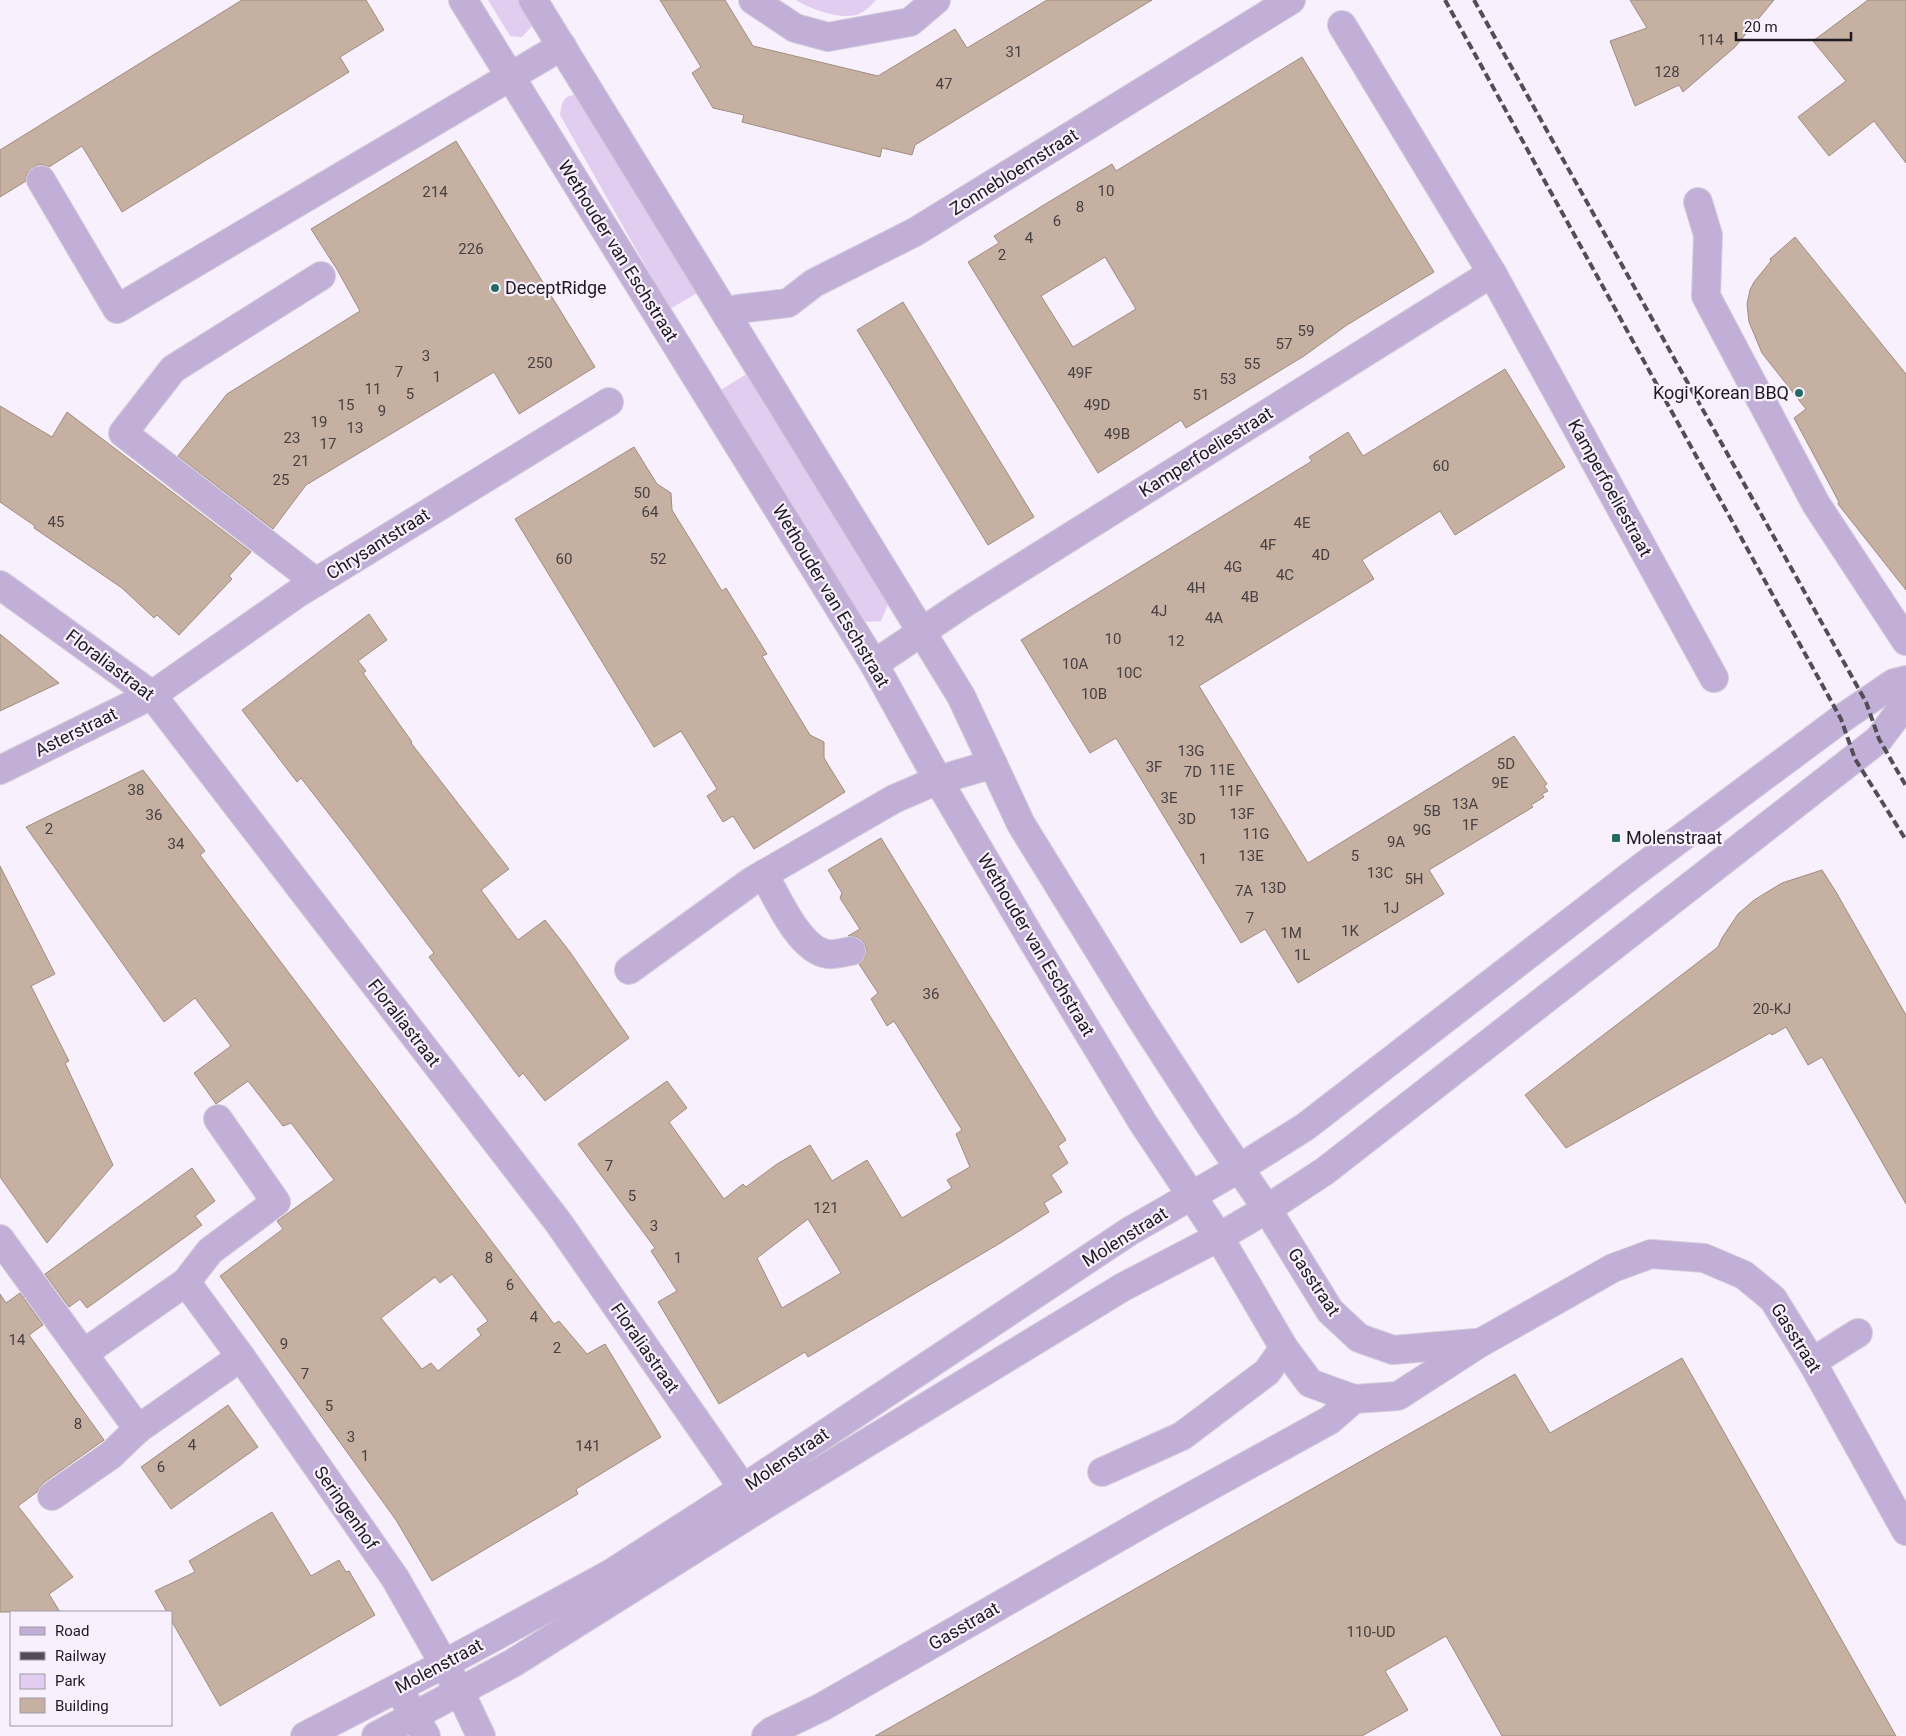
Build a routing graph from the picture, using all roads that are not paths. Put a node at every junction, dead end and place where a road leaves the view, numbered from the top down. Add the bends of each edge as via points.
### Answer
1 (463, 0) edge
2 (534, 0) edge
3 (753, 0) edge
4 (936, 0) edge
5 (1291, 0) edge
6 (1342, 25) dead end
7 (562, 46) junction
8 (510, 77) junction
9 (41, 180) dead end
10 (1698, 202) dead end
11 (1492, 272) junction
12 (321, 276) dead end
13 (727, 316) junction
14 (609, 402) dead end
15 (316, 582) junction
16 (0, 585) edge
17 (922, 632) junction
18 (1906, 641) edge
19 (874, 664) junction
20 (1714, 678) dead end
21 (1906, 680) edge
22 (152, 694) junction
23 (1906, 703) edge
24 (993, 764) junction
25 (0, 770) edge
26 (938, 780) junction
27 (764, 874) junction
28 (851, 951) dead end
29 (629, 970) dead end
30 (218, 1119) dead end
31 (1238, 1169) junction
32 (1192, 1196) junction
33 (1267, 1209) junction
34 (1219, 1237) junction
35 (0, 1239) edge
36 (186, 1282) junction
37 (1858, 1334) dead end
38 (1480, 1342) junction
39 (1284, 1348) junction
40 (84, 1353) junction
41 (241, 1357) junction
42 (1812, 1362) junction
43 (1354, 1399) junction
44 (138, 1429) junction
45 (1102, 1472) dead end
46 (52, 1496) dead end
47 (750, 1499) junction
48 (1906, 1531) edge
49 (444, 1664) junction
50 (398, 1688) junction
51 (460, 1692) junction
52 (420, 1726) edge
53 (771, 1734) edge
54 (305, 1736) edge
55 (376, 1736) edge
56 (481, 1736) edge

1 - 8 street, Wethouder van Eschstraat
2 - 7 street
3 - 4 street via 795,28 828,37 910,22
5 - 13 street, Zonnebloemstraat via 915,232 814,283 788,303 738,309
6 - 11 street, Kamperfoeliestraat
7 - 8 street
7 - 13 street
8 - 9 street via 117,309
8 - 19 street, Wethouder van Eschstraat
10 - 18 street via 1708,235 1706,296 1816,504
11 - 17 street, Kamperfoeliestraat
11 - 20 street, Kamperfoeliestraat
12 - 15 street via 173,369 123,433
13 - 17 street
14 - 15 street, Chrysantstraat
15 - 22 street, Chrysantstraat
16 - 22 street, Floraliastraat
17 - 19 street, Kamperfoeliestraat
17 - 24 street via 961,696
19 - 26 street, Wethouder van Eschstraat
21 - 31 street, Molenstraat via 1894,683 1841,719 1630,876 1304,1127
22 - 25 street, Asterstraat
22 - 47 street, Floraliastraat via 558,1222
23 - 33 street, Molenstraat via 1873,744 1325,1172
24 - 26 street
24 - 31 street via 1021,824
26 - 27 street via 894,799
26 - 32 street, Wethouder van Eschstraat via 1028,934
27 - 28 street via 798,934 811,946 827,954
27 - 29 street
30 - 36 street via 276,1202 210,1251
31 - 32 street, Molenstraat
31 - 33 street, Gasstraat
32 - 34 street, Gasstraat
32 - 47 street, Molenstraat via 1130,1231
33 - 34 street, Molenstraat
33 - 38 street, Gasstraat via 1330,1311 1359,1338 1393,1350
34 - 39 street, Gasstraat
34 - 47 street, Molenstraat via 1123,1287
35 - 40 street
36 - 40 street
36 - 41 street, Seringenhof
37 - 42 street
38 - 42 street, Gasstraat via 1613,1268 1651,1254 1704,1258 1744,1275 1773,1299
38 - 43 street, Gasstraat via 1398,1396
39 - 43 street, Gasstraat via 1310,1383
39 - 45 street via 1267,1372 1182,1436
40 - 44 street
41 - 44 street
41 - 49 street, Seringenhof via 394,1578
42 - 48 street, Gasstraat
43 - 53 street, Gasstraat via 1330,1420
44 - 46 street via 112,1455
47 - 49 street, Molenstraat
47 - 51 street, Molenstraat via 513,1663
49 - 50 street, Molenstraat
49 - 51 street, Seringenhof
50 - 52 street
50 - 54 street, Molenstraat
51 - 52 street, Molenstraat
51 - 56 street, Seringenhof
52 - 55 street, Molenstraat

